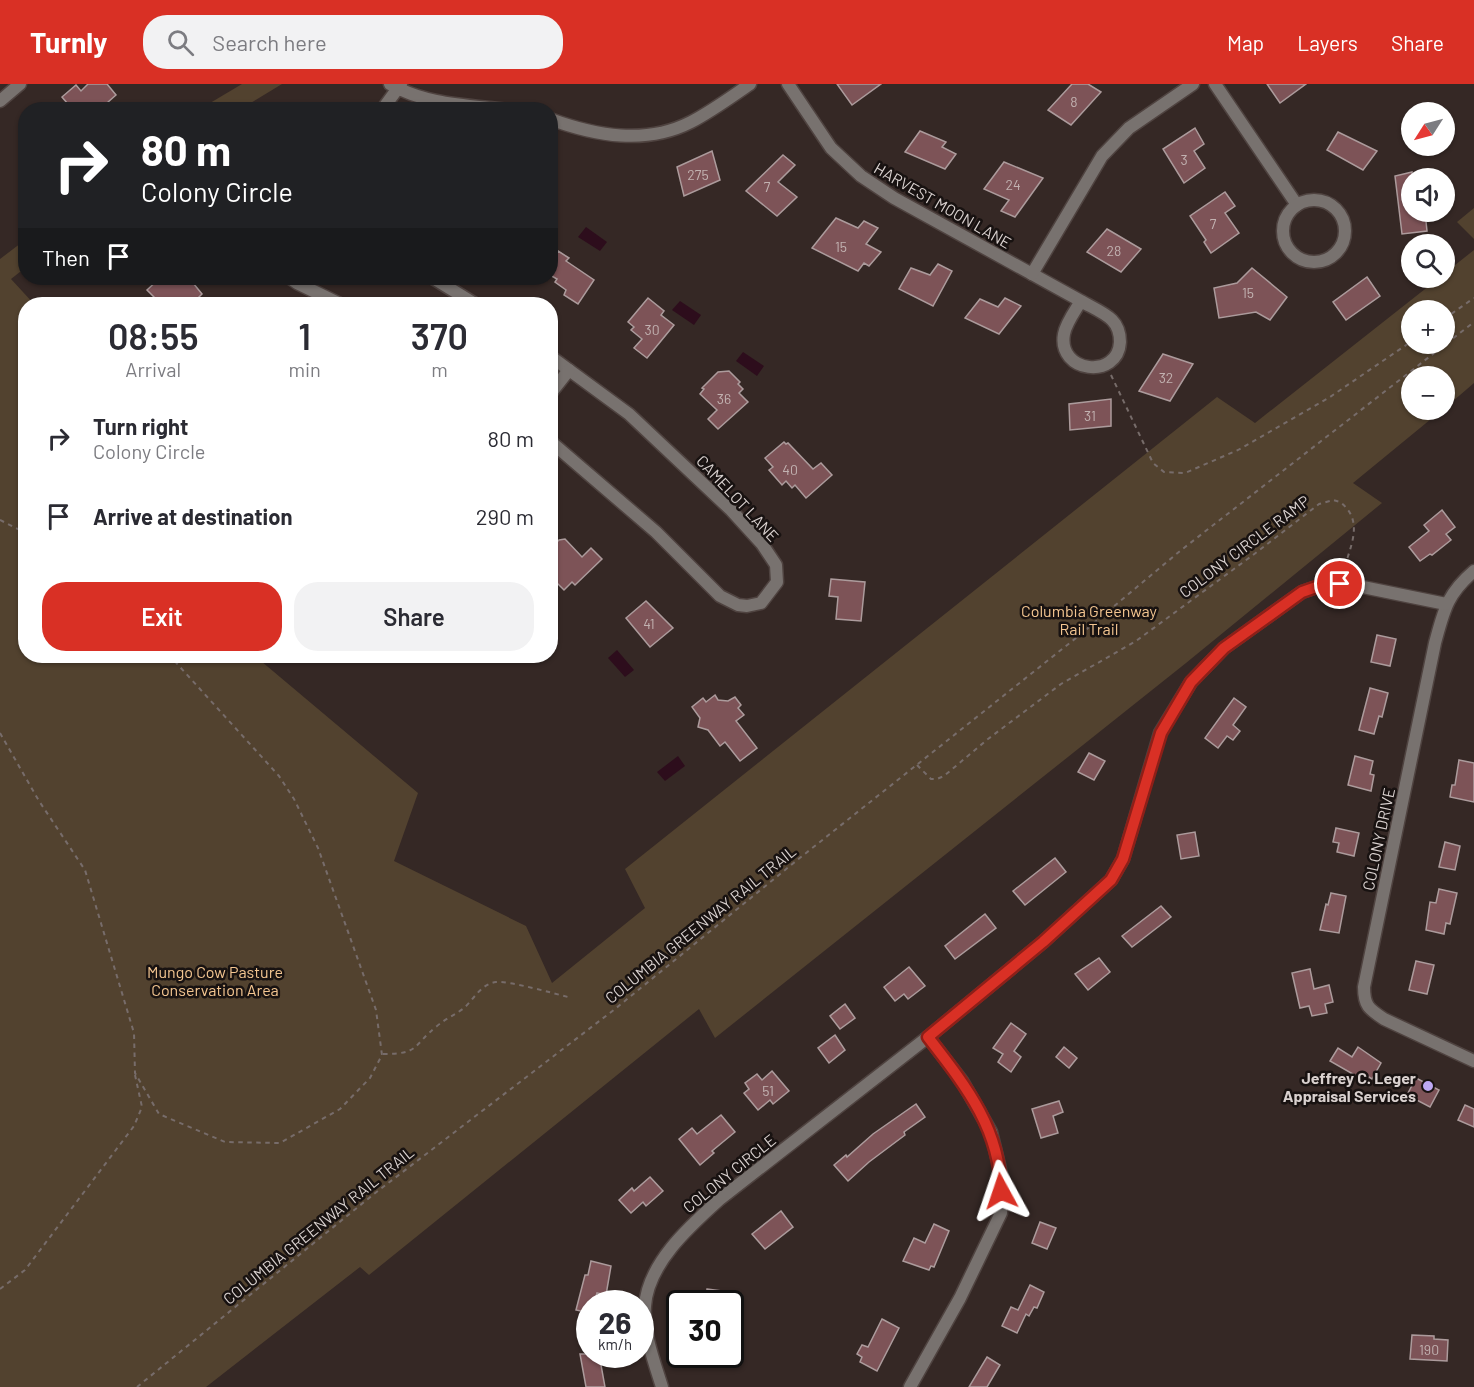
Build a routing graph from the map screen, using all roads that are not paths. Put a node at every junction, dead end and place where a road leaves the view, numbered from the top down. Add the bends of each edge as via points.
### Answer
1 (20, 84) edge
2 (750, 84) edge
3 (788, 84) edge
4 (1193, 84) edge
5 (1215, 84) edge
6 (396, 86) edge
7 (0, 101) edge
8 (387, 102) edge
9 (443, 102) edge
10 (558, 122) edge
11 (1297, 205) junction
12 (1032, 274) junction
13 (299, 285) edge
14 (444, 285) edge
15 (325, 297) edge
16 (464, 297) edge
17 (1081, 301) junction
18 (558, 362) edge
19 (568, 370) junction
20 (558, 383) edge
21 (558, 448) edge
22 (1474, 571) edge
23 (1446, 604) junction
24 (928, 1037) junction
25 (1474, 1061) edge
26 (662, 1387) edge
27 (910, 1387) edge

1 - 7 street
2 - 10 street via 689,123 649,135 603,135
3 - 12 street, HARVEST MOON LANE via 831,148 861,176
4 - 12 street via 1129,128 1102,156
5 - 11 street
6 - 8 street
6 - 9 street
11 - 11 street via 1283,227 1284,240 1291,252 1308,262 1333,256 1345,232 1339,213 1316,200
12 - 17 street, HARVEST MOON LANE
13 - 15 street
14 - 16 street
17 - 17 street, HARVEST MOON LANE via 1109,317 1117,327 1120,345 1115,356 1095,368 1083,367 1065,350 1065,332
18 - 19 street, CAMELOT LANE
19 - 20 street
19 - 21 street, CAMELOT LANE via 628,414 731,510 776,565 777,582 761,603 747,606 720,596 656,532
22 - 23 street, COLONY DRIVE
23 - 24 street, COLONY CIRCLE via 1325,584 1302,592 1224,648 1191,682 1161,733 1123,859 1111,880
23 - 25 street, COLONY DRIVE via 1364,1001 1384,1019
24 - 26 street, COLONY CIRCLE via 720,1199 689,1226 669,1251 650,1284 645,1306 647,1336
24 - 27 street via 962,1081 991,1132 1000,1169 1001,1213 960,1298

